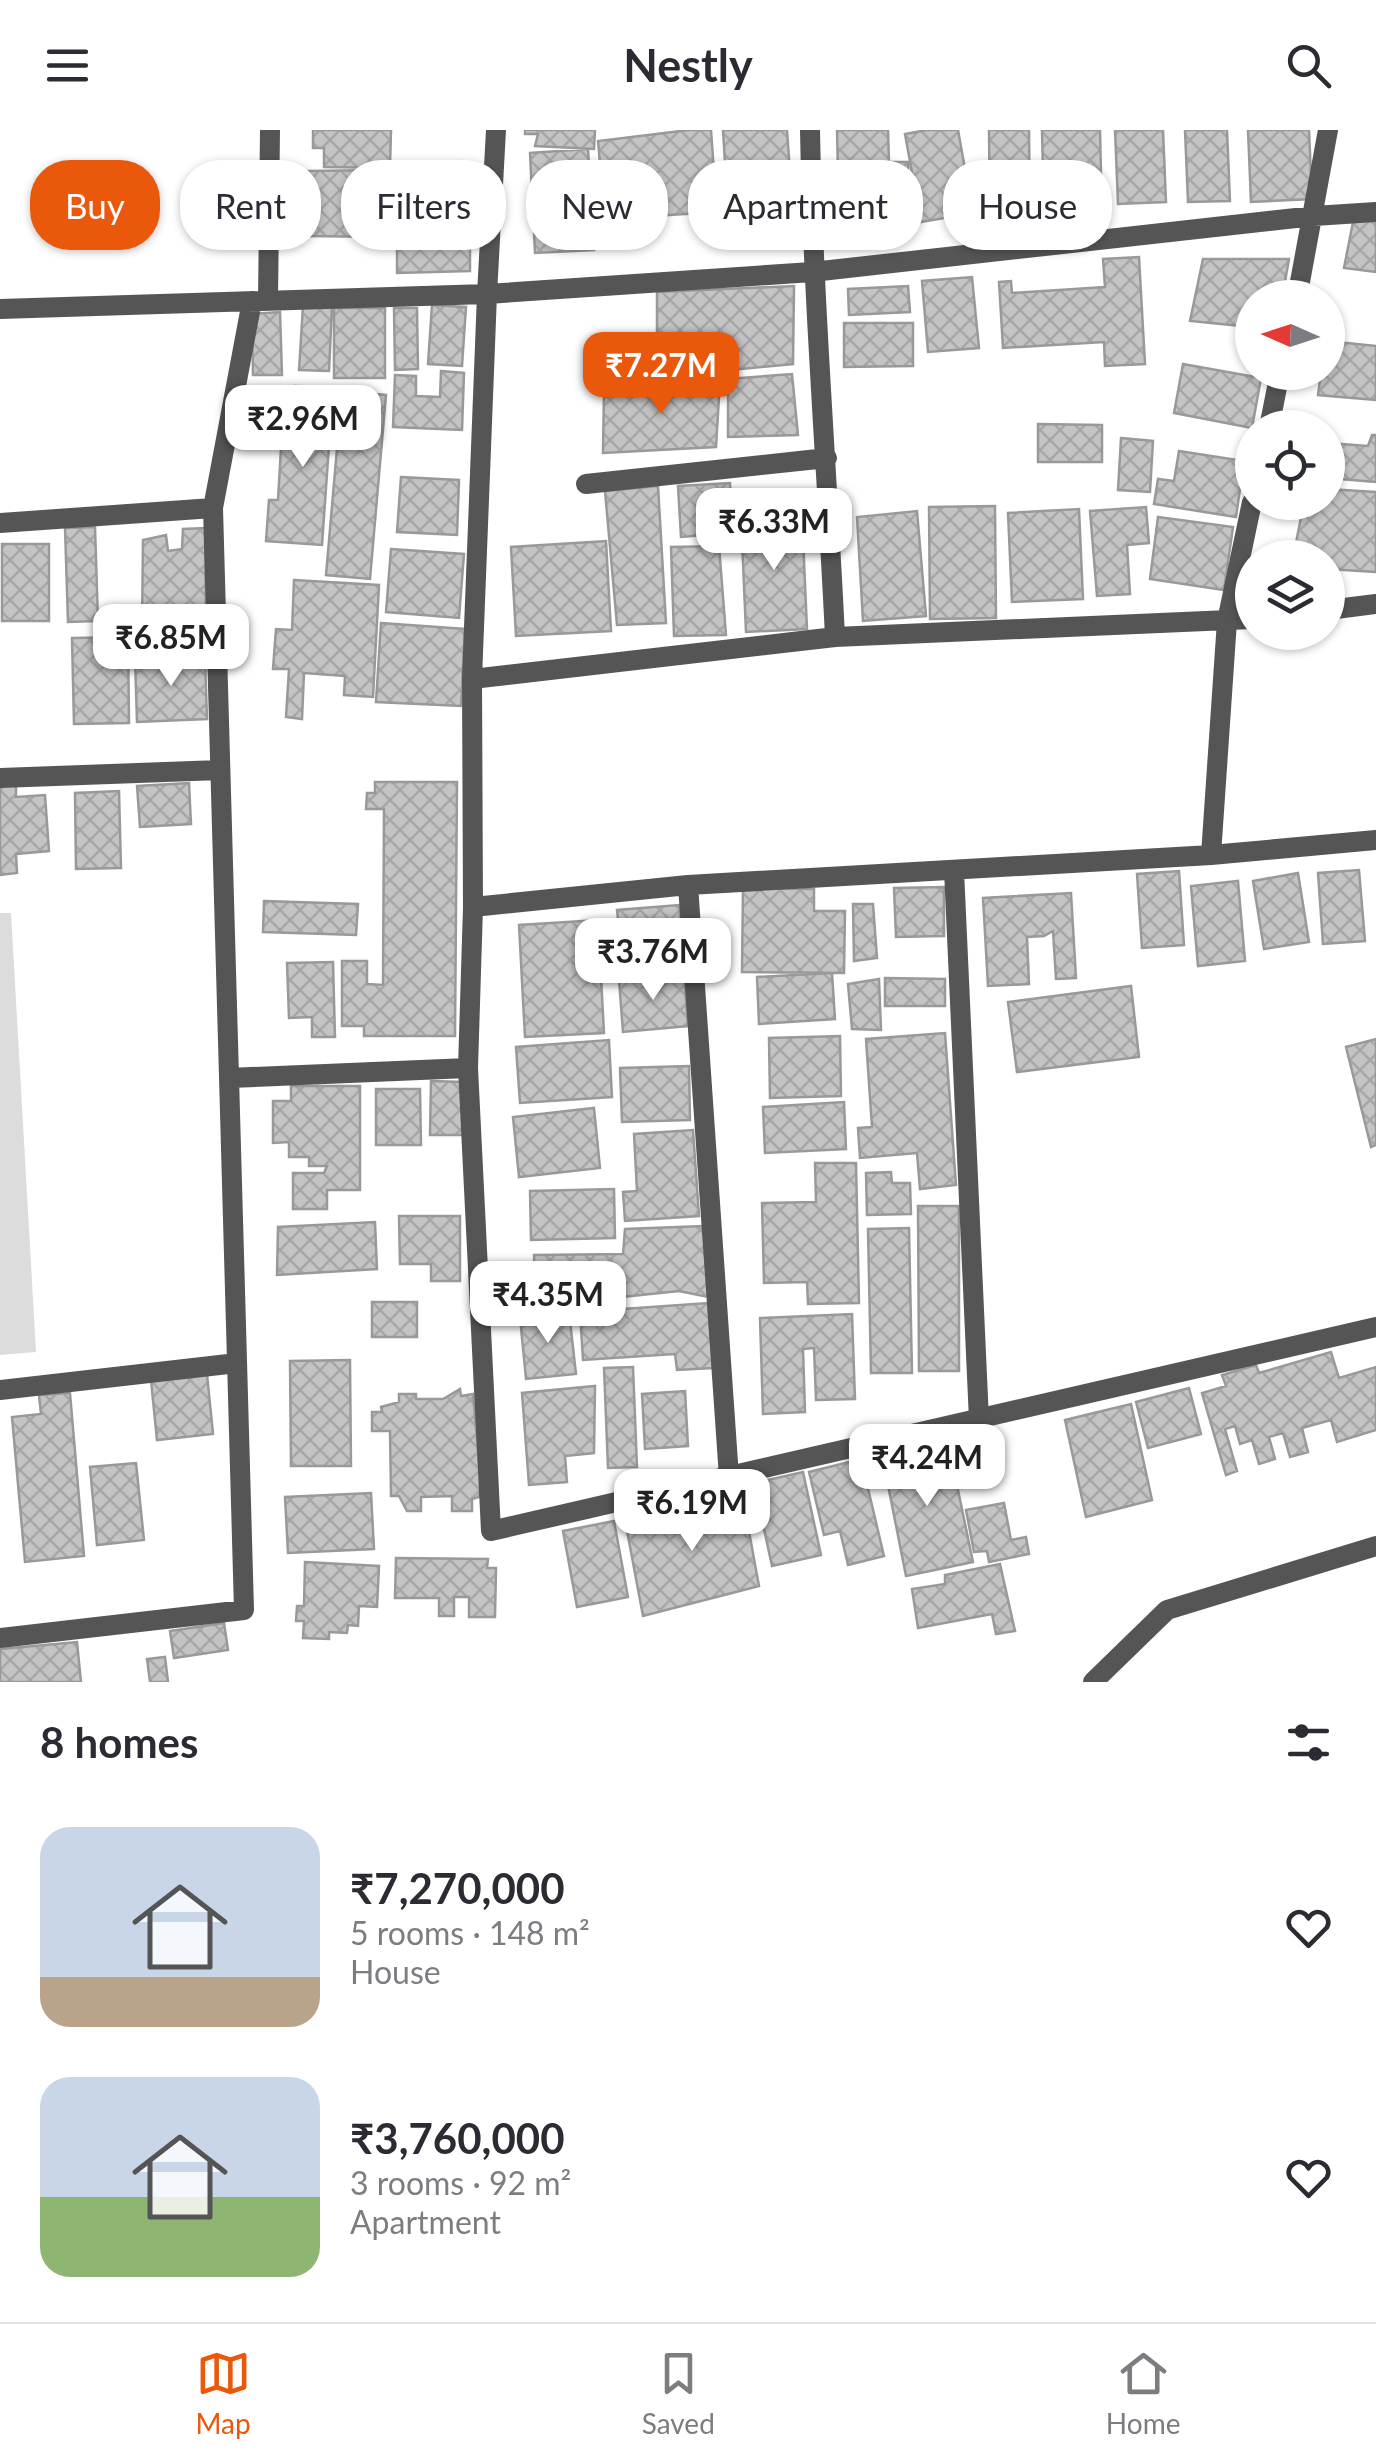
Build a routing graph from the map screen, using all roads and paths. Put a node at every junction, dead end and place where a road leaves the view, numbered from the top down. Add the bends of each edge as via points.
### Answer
1 (270, 130) edge
2 (496, 130) edge
3 (810, 130) edge
4 (1328, 130) edge
5 (1376, 212) edge
6 (1314, 216) junction
7 (812, 272) junction
8 (1301, 280) edge
9 (487, 294) junction
10 (260, 301) junction
11 (0, 309) edge
12 (826, 458) junction
13 (586, 484) dead end
14 (213, 508) junction
15 (1248, 520) edge
16 (0, 523) edge
17 (1376, 604) edge
18 (1345, 608) edge
19 (1235, 620) edge
20 (1227, 621) junction
21 (835, 637) junction
22 (472, 678) junction
23 (220, 770) junction
24 (0, 778) edge
25 (1376, 840) edge
26 (1212, 855) junction
27 (954, 870) junction
28 (688, 886) junction
29 (473, 907) junction
30 (468, 1068) junction
31 (229, 1078) junction
32 (1376, 1327) edge
33 (237, 1363) junction
34 (0, 1390) edge
35 (979, 1420) junction
36 (729, 1476) junction
37 (1376, 1546) edge
38 (0, 1638) edge
39 (1093, 1682) edge

1 - 10 street
2 - 9 street
3 - 7 street
4 - 6 street
5 - 6 street
6 - 7 street
6 - 8 street
7 - 9 street
7 - 12 street
9 - 10 street
9 - 22 street
10 - 11 street
10 - 14 street
12 - 13 street
12 - 21 street
14 - 16 street
14 - 23 street
15 - 20 street
17 - 18 street
19 - 20 street
20 - 21 street
20 - 26 street
21 - 22 street
22 - 29 street
23 - 24 street
23 - 31 street
25 - 26 street
26 - 27 street
27 - 28 street
27 - 35 street
28 - 29 street
28 - 36 street
29 - 30 street
30 - 31 street
30 - 36 street via 491,1531
31 - 33 street
32 - 35 street
33 - 34 street
33 - 38 street via 244,1610
35 - 36 street
37 - 39 street via 1166,1610

